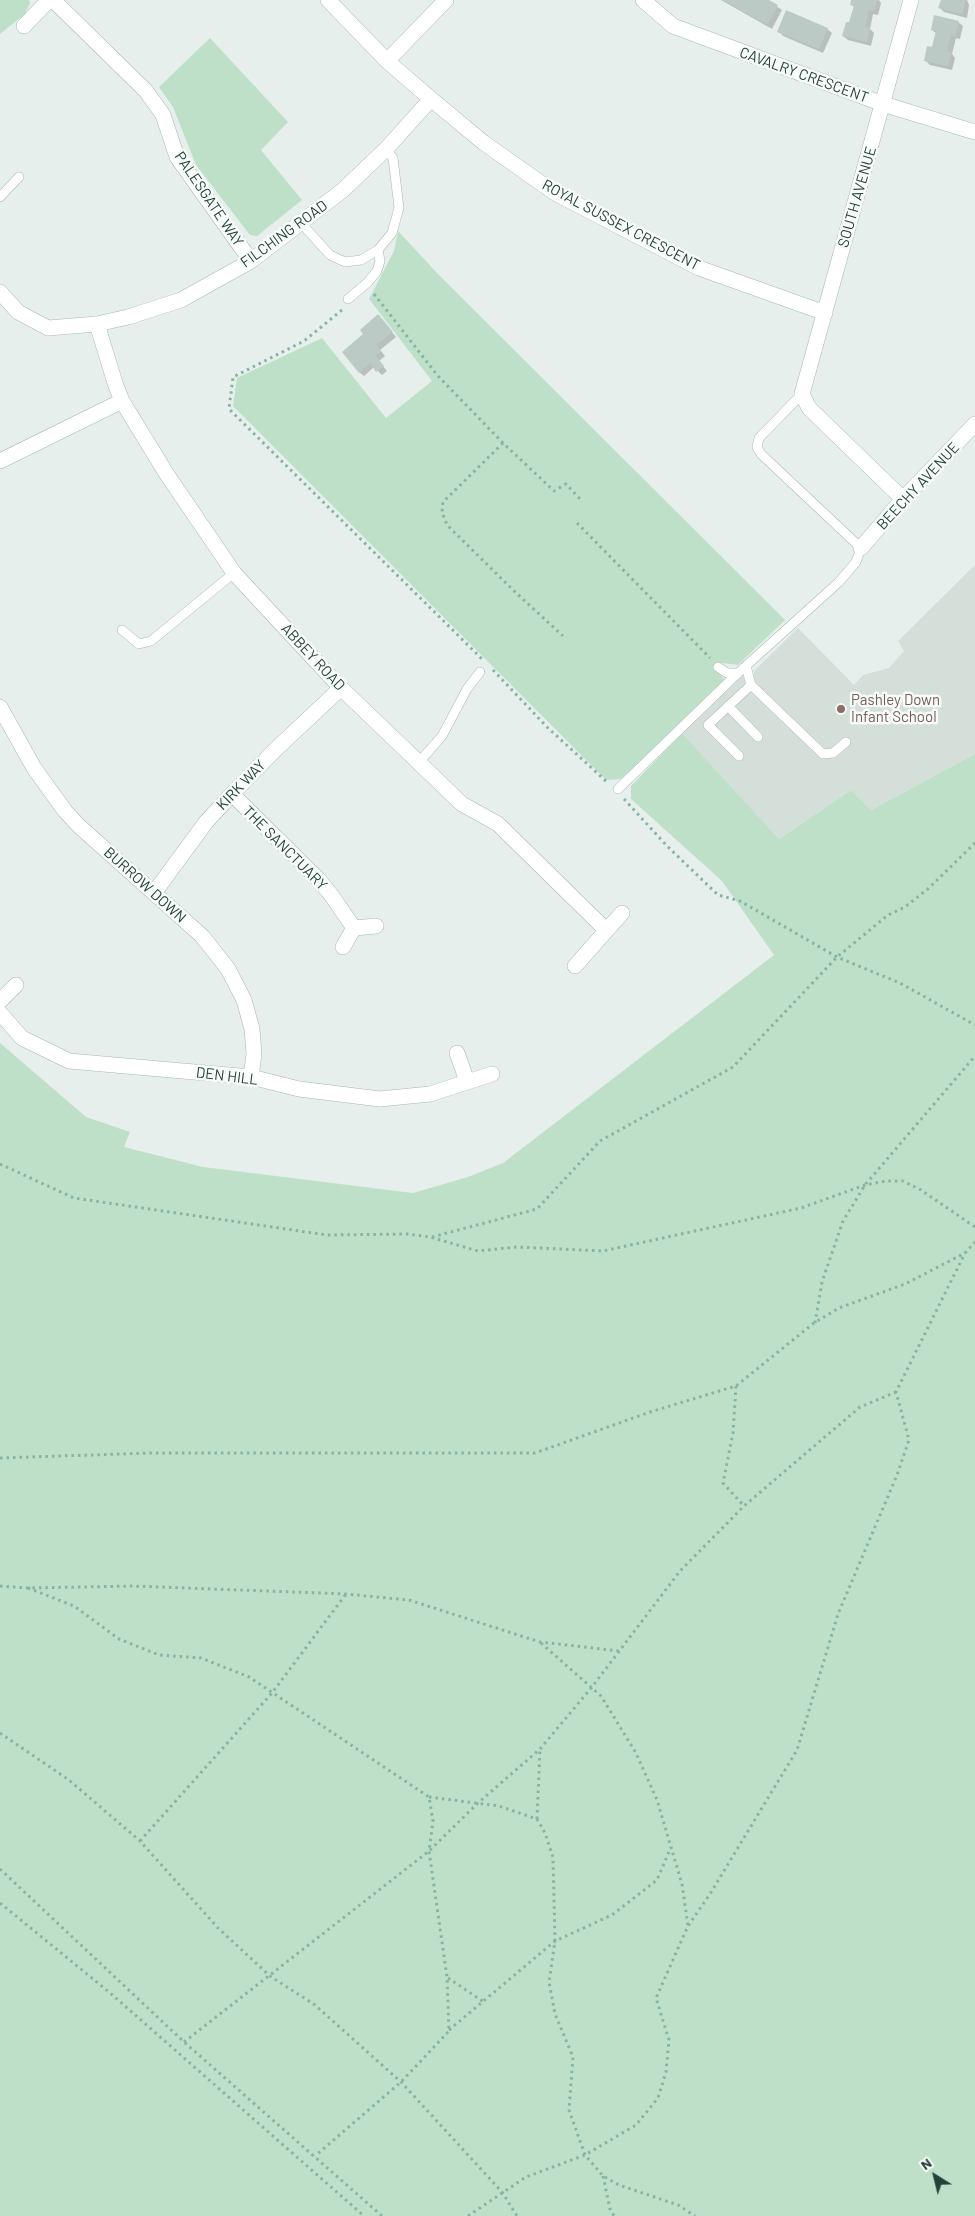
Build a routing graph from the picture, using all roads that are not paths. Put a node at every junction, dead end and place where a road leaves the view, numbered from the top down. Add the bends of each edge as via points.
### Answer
1 (49, 0) edge
2 (53, 0) edge
3 (328, 0) edge
4 (446, 0) edge
5 (643, 0) edge
6 (910, 0) edge
7 (24, 26) dead end
8 (387, 61) junction
9 (431, 99) junction
10 (883, 104) junction
11 (975, 132) edge
12 (386, 149) junction
13 (19, 177) dead end
14 (0, 197) edge
15 (301, 223) junction
16 (378, 250) junction
17 (251, 261) junction
18 (0, 292) edge
19 (348, 299) road end
20 (824, 313) junction
21 (97, 324) junction
22 (802, 394) junction
23 (122, 401) junction
24 (975, 424) edge
25 (0, 461) edge
26 (903, 499) junction
27 (861, 548) junction
28 (234, 573) junction
29 (122, 630) dead end
30 (746, 666) junction
31 (718, 667) road end
32 (480, 672) dead end
33 (738, 673) junction
34 (751, 685) junction
35 (341, 688) junction
36 (728, 706) junction
37 (0, 707) edge
38 (758, 737) dead end
39 (846, 742) dead end
40 (739, 756) dead end
41 (420, 762) junction
42 (618, 789) road end
43 (232, 794) junction
44 (154, 893) junction
45 (622, 912) dead end
46 (376, 926) dead end
47 (354, 928) junction
48 (606, 930) junction
49 (343, 946) dead end
50 (575, 966) dead end
51 (16, 985) dead end
52 (0, 1001) edge
53 (0, 1013) edge
54 (457, 1053) dead end
55 (492, 1074) dead end
56 (251, 1078) junction
57 (467, 1081) junction

1 - 7 street
2 - 17 street, PALESGATE WAY via 146,91 163,116 176,157
3 - 8 street, ROYAL SUSSEX CRESCENT
4 - 8 street
5 - 10 street, CAVALRY CRESCENT via 673,26
6 - 10 street, SOUTH AVENUE
8 - 9 street, ROYAL SUSSEX CRESCENT
9 - 12 street, FILCHING ROAD
9 - 20 street, ROYAL SUSSEX CRESCENT via 484,143 555,193 699,268
10 - 11 street, CAVALRY CRESCENT
10 - 20 street, SOUTH AVENUE
12 - 15 street, FILCHING ROAD via 343,190
12 - 16 lane via 393,158 400,208 392,233
13 - 14 lane
15 - 16 lane via 330,255 345,262 361,260
15 - 17 street, FILCHING ROAD
16 - 19 lane via 380,261 377,271
17 - 21 street, FILCHING ROAD via 180,300
18 - 21 street, FILCHING ROAD via 18,312 48,328
20 - 22 street, SOUTH AVENUE
21 - 23 street, ABBEY ROAD
22 - 26 street via 809,408
22 - 27 lane via 759,438 757,447
23 - 25 street
23 - 28 street, ABBEY ROAD via 166,474
24 - 26 street, BEECHY AVENUE
26 - 27 street, BEECHY AVENUE
27 - 30 lane via 856,562 839,582
28 - 29 lane via 152,641 139,644
28 - 35 street, ABBEY ROAD
30 - 33 lane
30 - 34 lane
31 - 33 lane via 727,673
32 - 41 lane via 442,736
33 - 42 lane
34 - 36 lane
34 - 39 lane via 823,754 833,753
35 - 41 street, ABBEY ROAD
35 - 43 street, KIRK WAY
36 - 38 lane
36 - 40 lane via 708,725
37 - 44 street, BURROW DOWN via 34,768 65,811
41 - 48 street, ABBEY ROAD via 462,804 498,824
43 - 44 street, KIRK WAY via 206,822
43 - 47 street, THE SANCTUARY via 319,880
44 - 56 street, BURROW DOWN via 202,936 228,969 244,1000 252,1029 254,1054
45 - 48 street
46 - 47 street
47 - 49 street
48 - 50 street
51 - 52 street
53 - 56 street, DEN HILL via 22,1038 69,1061
54 - 57 street
55 - 57 street, DEN HILL
56 - 57 street, DEN HILL via 299,1089 380,1099 430,1094

